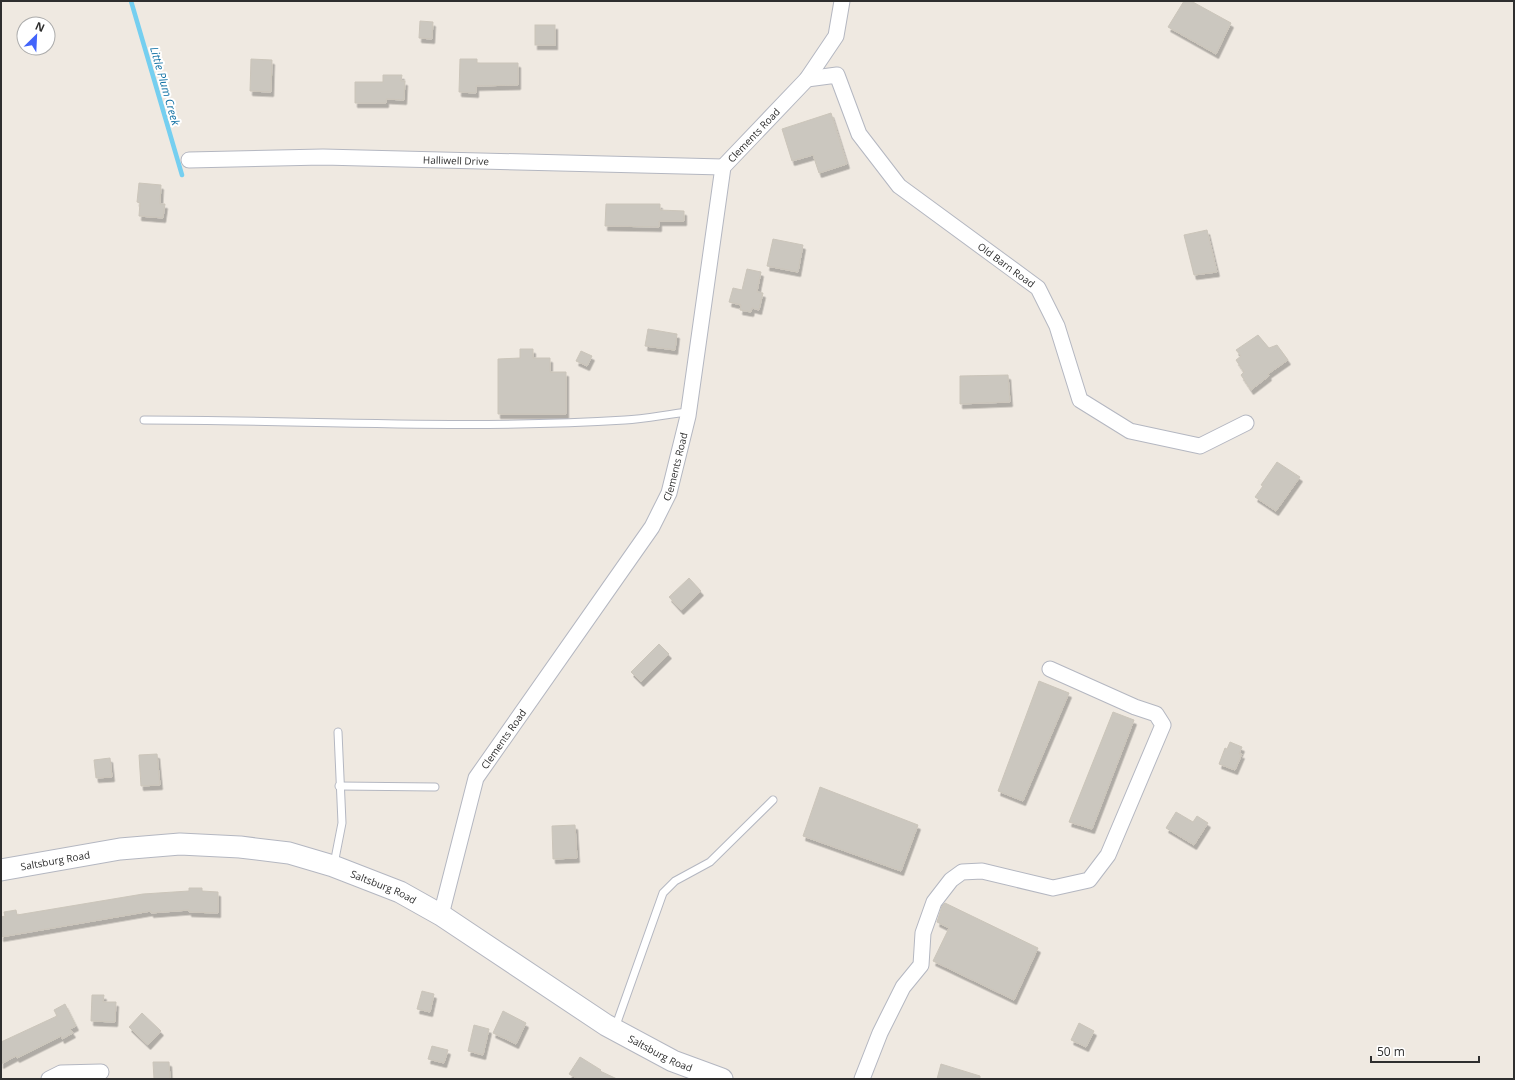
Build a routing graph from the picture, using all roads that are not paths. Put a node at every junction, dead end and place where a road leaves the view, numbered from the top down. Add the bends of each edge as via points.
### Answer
1 (842, 1) edge
2 (807, 79) junction
3 (189, 160) dead end
4 (723, 167) junction
5 (689, 412) junction
6 (144, 420) dead end
7 (1246, 423) dead end
8 (1050, 670) dead end
9 (338, 732) dead end
10 (339, 786) junction
11 (435, 787) dead end
12 (773, 800) dead end
13 (333, 866) junction
14 (1, 870) edge
15 (441, 915) junction
16 (614, 1030) junction
17 (101, 1072) dead end
18 (49, 1079) edge
19 (722, 1079) edge
20 (862, 1079) edge

1 - 2 street, Clements Road via 836,36
2 - 4 street, Clements Road
2 - 7 street, Old Barn Road via 837,75 859,134 899,186 1038,288 1056,326 1080,400 1130,431 1200,446
3 - 4 street, Halliwell Drive via 323,157
4 - 5 street, Clements Road
5 - 6 lane via 627,420 522,424
5 - 15 street, Clements Road via 669,493 652,527 476,778
8 - 20 street via 1156,714 1163,725 1108,855 1088,880 1054,888 982,871 962,872 951,880 934,902 923,933 921,966 903,987 880,1033
9 - 10 lane
10 - 11 lane
10 - 13 lane via 342,823
12 - 16 lane via 710,862 675,881 663,893
13 - 14 main road, Saltsburg Road via 289,853 180,844 120,849
13 - 15 main road, Saltsburg Road via 400,892
15 - 16 main road, Saltsburg Road
16 - 19 main road, Saltsburg Road via 673,1061
17 - 18 street via 61,1073

